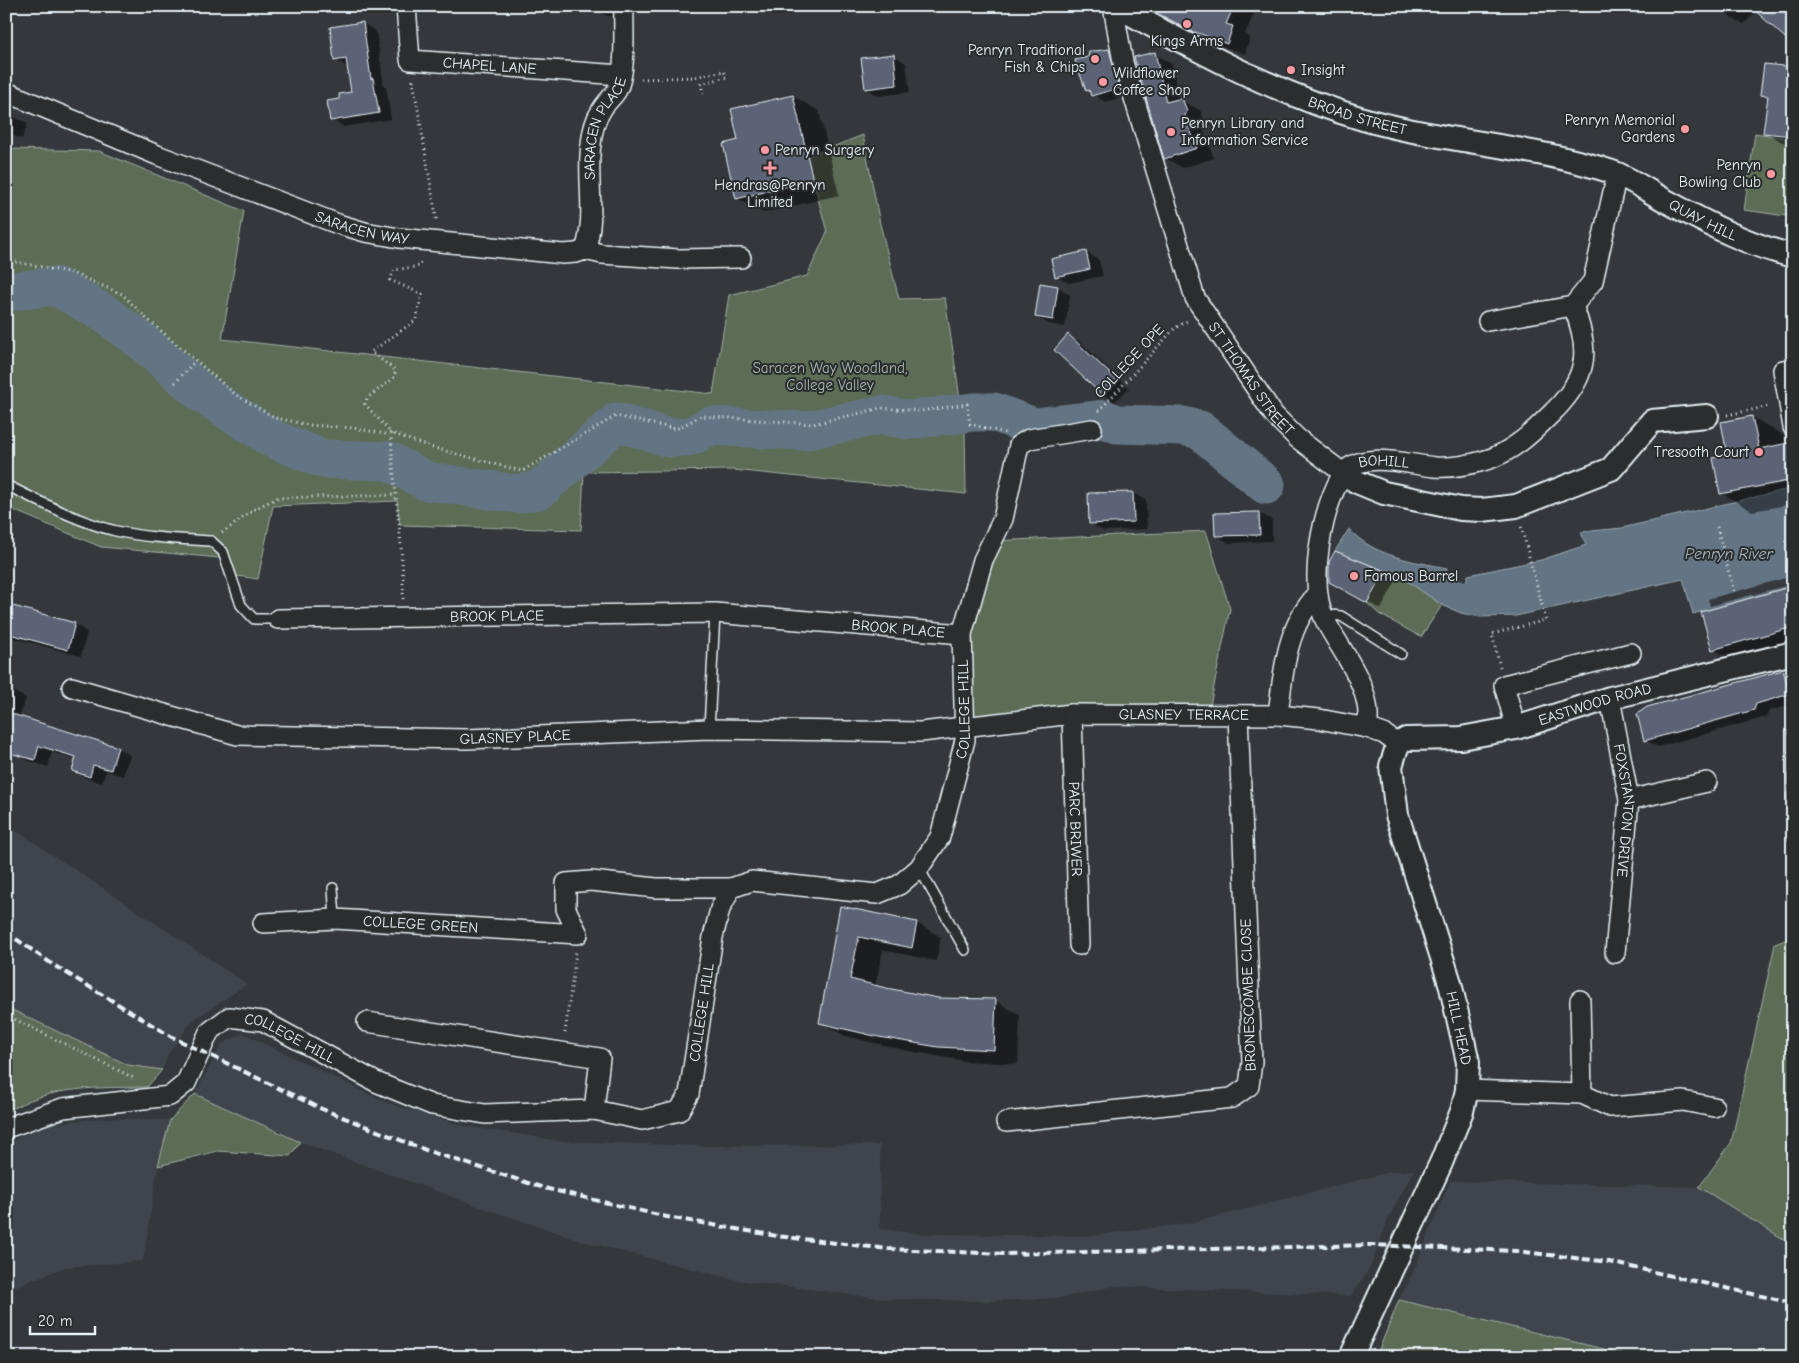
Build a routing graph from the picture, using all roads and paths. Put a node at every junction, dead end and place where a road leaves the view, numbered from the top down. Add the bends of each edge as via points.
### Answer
1 (406, 6) edge
2 (624, 6) edge
3 (1114, 6) edge
4 (410, 60) junction
5 (621, 77) junction
6 (6, 92) edge
7 (703, 94) dead end
8 (1617, 174) junction
9 (434, 241) junction
10 (585, 250) junction
11 (741, 258) dead end
12 (1792, 258) edge
13 (6, 260) edge
14 (1573, 306) junction
15 (1204, 311) junction
16 (1488, 321) dead end
17 (195, 361) junction
18 (1793, 368) edge
19 (175, 383) dead end
20 (1789, 403) junction
21 (1707, 416) joint
22 (1095, 421) joint
23 (1793, 427) edge
24 (391, 433) junction
25 (1029, 439) junction
26 (1343, 473) junction
27 (6, 485) edge
28 (394, 495) junction
29 (1516, 506) junction
30 (1717, 528) dead end
31 (211, 540) junction
32 (1734, 592) dead end
33 (1317, 595) junction
34 (715, 613) junction
35 (403, 617) junction
36 (278, 618) joint
37 (1324, 618) junction
38 (962, 634) junction
39 (1631, 653) dead end
40 (1793, 653) edge
41 (1401, 654) dead end
42 (1504, 685) junction
43 (72, 687) dead end
44 (1610, 698) junction
45 (1072, 714) junction
46 (1238, 715) junction
47 (1278, 715) junction
48 (966, 728) junction
49 (1367, 728) junction
50 (1516, 728) junction
51 (709, 730) junction
52 (1793, 734) edge
53 (1398, 744) junction
54 (1707, 782) dead end
55 (1630, 800) junction
56 (1792, 838) edge
57 (919, 868) junction
58 (333, 888) dead end
59 (731, 888) junction
60 (335, 919) junction
61 (263, 923) dead end
62 (578, 934) junction
63 (1079, 945) dead end
64 (965, 950) dead end
65 (1616, 952) dead end
66 (1580, 1000) dead end
67 (6, 1014) edge
68 (367, 1022) dead end
69 (562, 1051) junction
70 (1467, 1090) junction
71 (1582, 1094) junction
72 (170, 1096) junction
73 (1714, 1107) dead end
74 (594, 1110) junction
75 (1006, 1122) dead end
76 (6, 1128) edge
77 (1351, 1357) edge

1 - 4 street
2 - 5 street, SARACEN PLACE
3 - 8 street, BROAD STREET via 1302,99 1364,119 1573,160
3 - 15 street, ST THOMAS STREET via 1122,62 1195,298
4 - 5 street, CHAPEL LANE
4 - 9 path
5 - 7 path via 694,77 724,71 726,77 701,84
5 - 10 street, SARACEN PLACE via 617,90 600,112 594,127 589,183 590,236
6 - 9 street, SARACEN WAY via 157,155 338,224 365,232
8 - 12 street, QUAY HILL via 1746,242
8 - 14 street via 1593,281
9 - 10 street, SARACEN WAY via 563,254
9 - 24 path via 420,266 394,270 390,280 422,294 416,320 371,352 395,370 395,377 367,398 365,404
10 - 11 street, SARACEN WAY via 678,259
13 - 17 path via 72,273 122,294
14 - 16 street
14 - 26 street, BOHILL via 1582,327 1585,353 1577,383 1536,430 1514,447 1485,461 1469,464 1436,467 1375,460 1358,463
15 - 22 path, COLLEGE OPE via 1175,328
15 - 26 street, ST THOMAS STREET via 1279,421
17 - 19 path
17 - 24 path via 236,395 276,418 310,425
18 - 20 street via 1783,370
20 - 21 path
20 - 23 street
21 - 29 street, BOHILL via 1652,421 1611,469
22 - 25 street
24 - 25 path via 430,447 522,470 616,416 676,429 701,416 813,424 881,408 921,411 967,404 970,424
24 - 28 path
25 - 38 street, COLLEGE HILL via 1019,445 1003,520 983,560
26 - 29 street, BOHILL via 1384,493 1461,509
26 - 33 street via 1321,543
27 - 31 lane via 53,508 114,530 158,538
28 - 31 path via 277,498 255,509
28 - 35 path via 404,560
29 - 42 path via 1546,620 1492,634
30 - 32 path
31 - 36 lane via 223,552 242,605 254,619
33 - 37 street
33 - 47 street via 1305,608 1292,637
34 - 35 street, BROOK PLACE
34 - 38 street, BROOK PLACE
34 - 51 lane
35 - 36 street, BROOK PLACE
37 - 41 lane via 1341,616
37 - 49 street via 1361,688 1369,711
38 - 48 street, COLLEGE HILL
39 - 42 street
40 - 44 street, EASTWOOD ROAD
42 - 50 street
43 - 51 street, GLASNEY PLACE via 237,735 467,739
44 - 50 street, EASTWOOD ROAD
44 - 55 street, FOXSTANTON DRIVE
45 - 46 street, GLASNEY TERRACE
45 - 48 street, GLASNEY TERRACE
45 - 63 street, PARC BRIWER
46 - 47 street, GLASNEY TERRACE
46 - 75 street, BRONESCOMBE CLOSE via 1252,1062 1250,1086 1232,1098
47 - 49 street, GLASNEY TERRACE
48 - 51 street, GLASNEY PLACE via 921,732
48 - 57 street, COLLEGE HILL via 940,837
49 - 53 street, GLASNEY TERRACE
50 - 53 street, EASTWOOD ROAD via 1461,738 1406,739
52 - 56 lane
53 - 70 street, HILL HEAD via 1391,766 1397,816 1450,983 1468,1062
54 - 55 street
55 - 65 street, FOXSTANTON DRIVE
57 - 59 street, COLLEGE HILL via 899,885 876,894 752,881
57 - 64 lane
58 - 60 lane
59 - 62 street via 656,888 591,881 566,883 566,909
59 - 74 street, COLLEGE HILL via 720,909 712,937 689,1094 679,1111 642,1120
60 - 61 street, COLLEGE GREEN
60 - 62 street, COLLEGE GREEN
62 - 69 path
66 - 71 street
67 - 72 path
68 - 69 street
69 - 74 street via 600,1058
70 - 71 street
70 - 77 street, HILL HEAD via 1438,1170
71 - 73 street via 1610,1107 1683,1101
72 - 74 street, COLLEGE HILL via 186,1083 209,1032 229,1017 263,1021 376,1082 432,1105 485,1114
72 - 76 street via 62,1108

